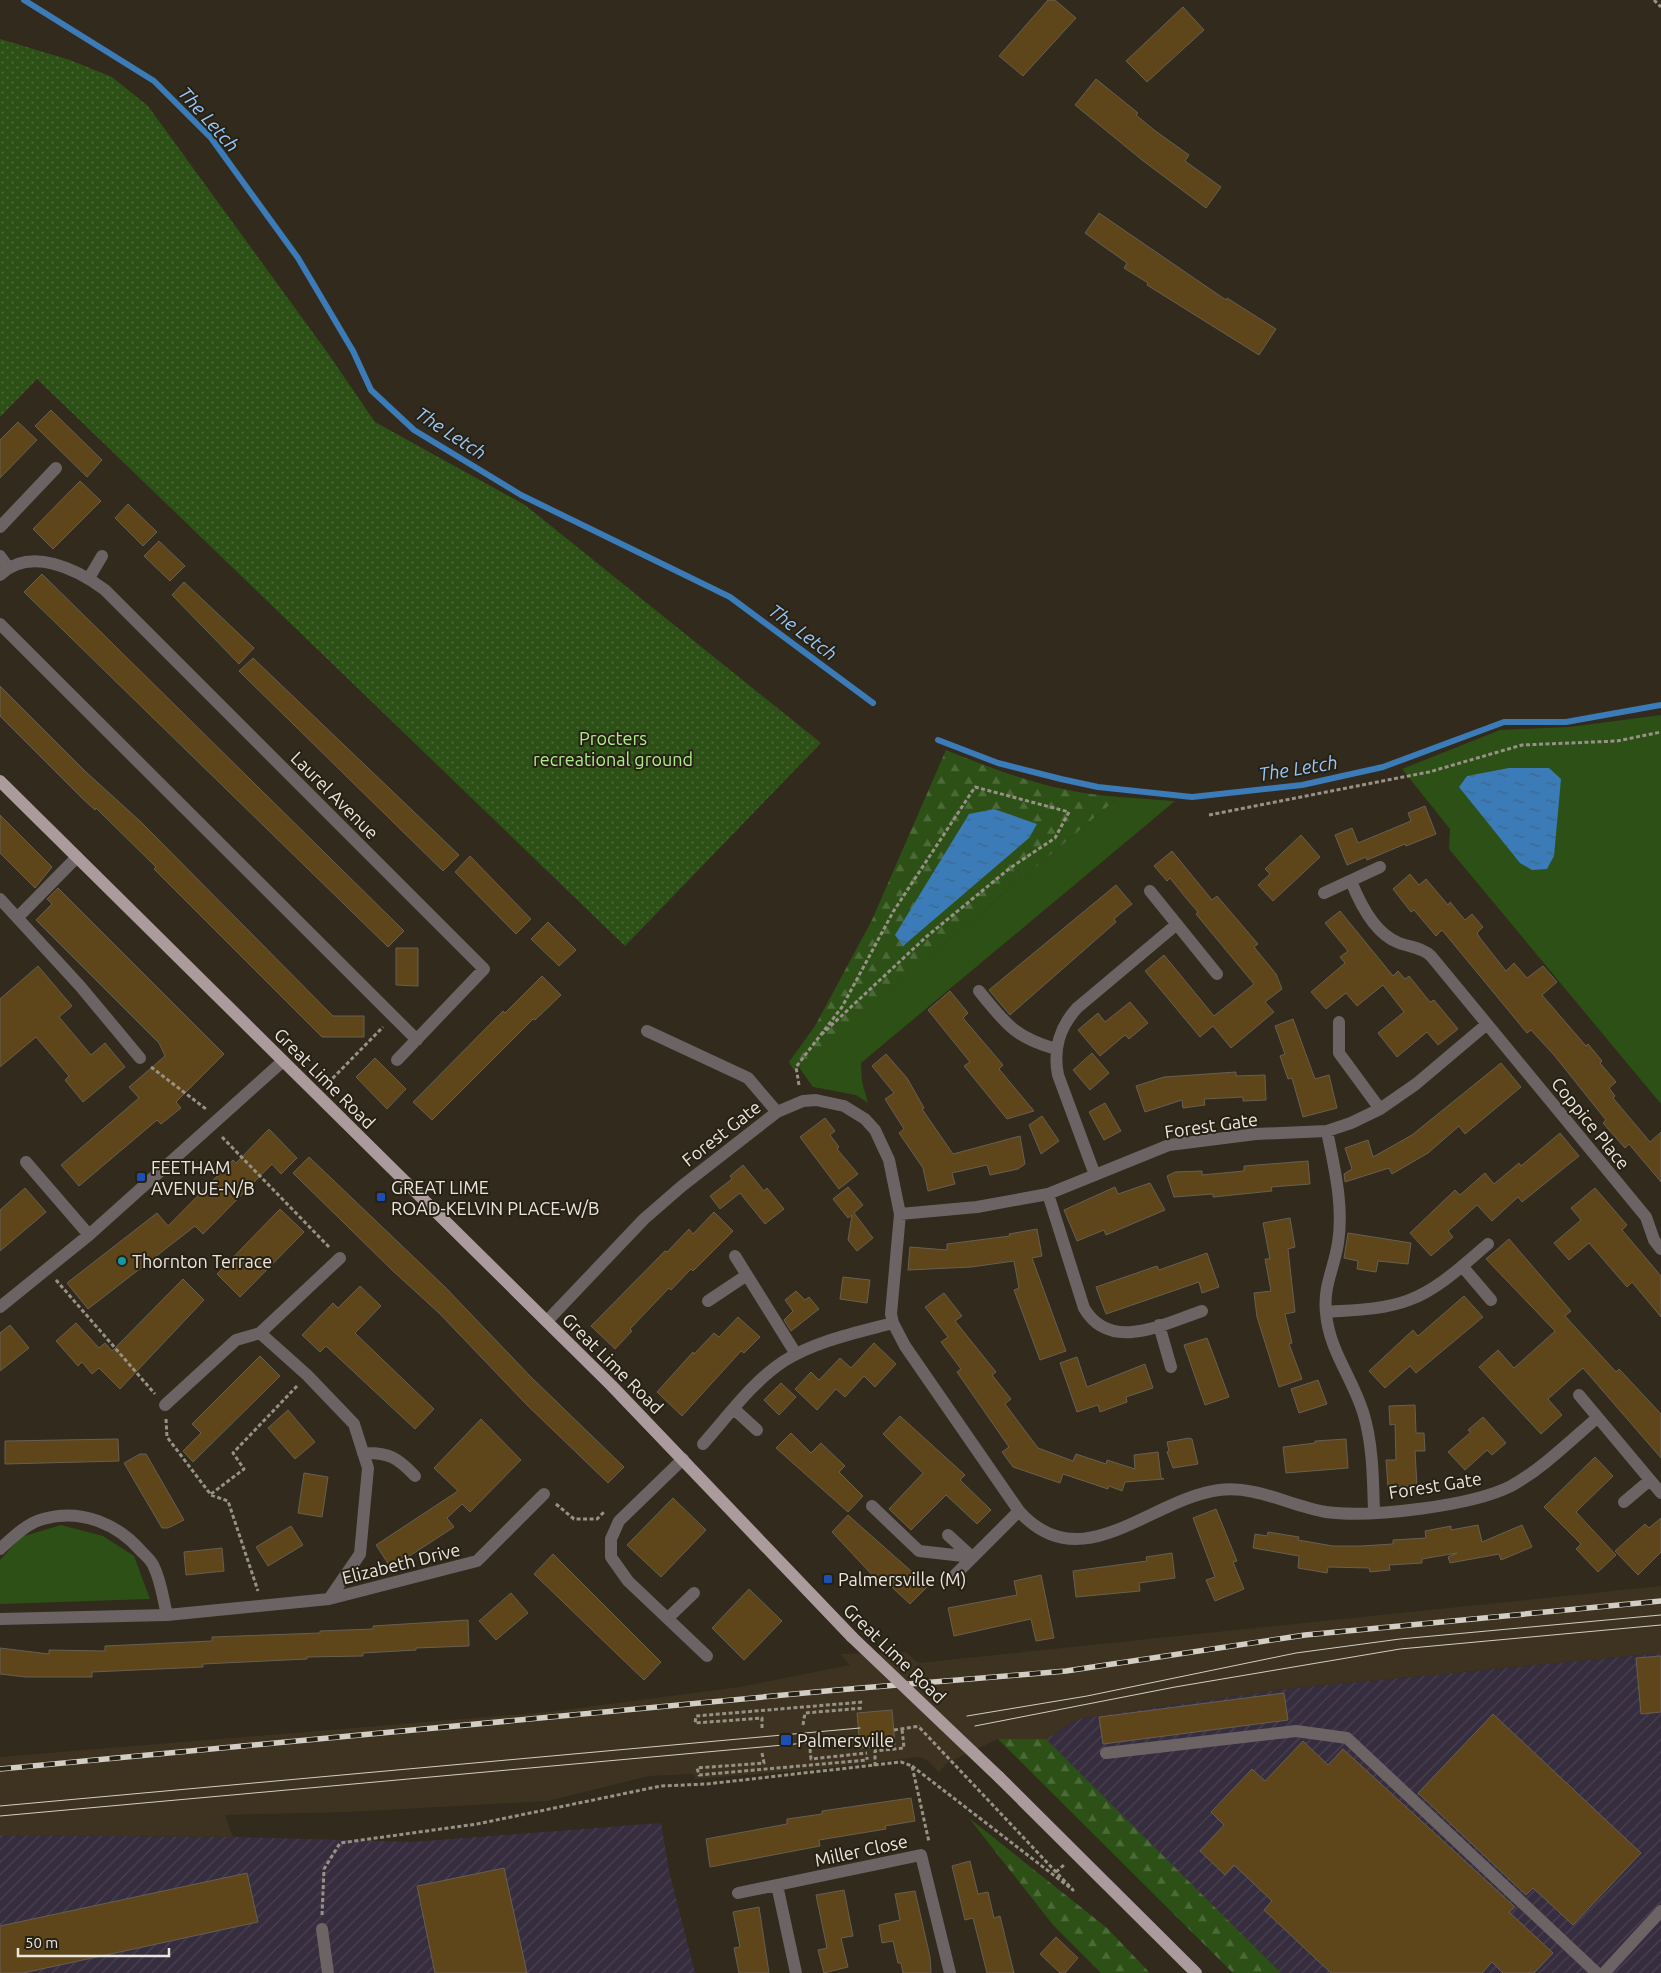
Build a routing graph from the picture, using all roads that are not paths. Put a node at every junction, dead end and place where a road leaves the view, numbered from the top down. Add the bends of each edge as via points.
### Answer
1 (56, 468) dead end
2 (0, 527) edge
3 (0, 556) edge
4 (102, 556) dead end
5 (4, 571) edge
6 (89, 578) junction
7 (0, 624) edge
8 (0, 781) edge
9 (77, 857) junction
10 (1380, 867) dead end
11 (1350, 881) junction
12 (1150, 891) dead end
13 (1324, 893) dead end
14 (0, 899) edge
15 (18, 917) junction
16 (1176, 924) junction
17 (1217, 974) dead end
18 (979, 991) dead end
19 (1339, 1022) dead end
20 (1487, 1024) junction
21 (647, 1031) dead end
22 (417, 1040) junction
23 (1056, 1049) junction
24 (140, 1058) road end
25 (397, 1060) dead end
26 (283, 1061) junction
27 (1380, 1109) junction
28 (777, 1112) junction
29 (1326, 1131) junction
30 (26, 1162) dead end
31 (1095, 1175) junction
32 (1048, 1194) junction
33 (900, 1214) junction
34 (89, 1235) junction
35 (1488, 1244) dead end
36 (1661, 1249) edge
37 (735, 1256) dead end
38 (340, 1258) road end
39 (1462, 1266) junction
40 (747, 1275) junction
41 (1491, 1300) dead end
42 (708, 1301) dead end
43 (0, 1307) edge
44 (1202, 1312) dead end
45 (1326, 1312) junction
46 (547, 1321) junction
47 (892, 1323) junction
48 (1160, 1325) junction
49 (260, 1333) junction
50 (796, 1354) junction
51 (1171, 1368) dead end
52 (1578, 1396) dead end
53 (165, 1406) road end
54 (734, 1409) junction
55 (1597, 1418) junction
56 (757, 1430) dead end
57 (703, 1444) dead end
58 (363, 1453) junction
59 (683, 1459) junction
60 (415, 1476) dead end
61 (1650, 1480) junction
62 (1661, 1493) edge
63 (544, 1494) road end
64 (1624, 1502) dead end
65 (872, 1506) dead end
66 (1019, 1511) junction
67 (1374, 1513) junction
68 (948, 1535) dead end
69 (0, 1550) edge
70 (972, 1557) junction
71 (951, 1579) dead end
72 (694, 1593) dead end
73 (329, 1600) junction
74 (167, 1615) junction
75 (668, 1618) junction
76 (0, 1619) edge
77 (707, 1656) dead end
78 (1106, 1753) dead end
79 (777, 1885) junction
80 (738, 1893) dead end
81 (1661, 1910) edge
82 (322, 1929) road end
83 (328, 1973) edge
84 (796, 1973) edge
85 (950, 1973) edge
86 (1196, 1973) edge
87 (1597, 1973) edge
88 (1604, 1973) edge

1 - 2 street
3 - 5 street, Laurel Avenue
4 - 6 street
5 - 6 street, Laurel Avenue via 33,561 68,567
6 - 22 street, Laurel Avenue via 112,596 484,969
7 - 22 street
8 - 9 main road, Great Lime Road
9 - 15 street
9 - 26 main road, Great Lime Road
10 - 11 street
11 - 13 street
11 - 20 street, Coppice Place via 1363,908 1384,934 1399,943 1427,952
12 - 16 street
14 - 15 street
15 - 24 street
16 - 17 street
16 - 23 street via 1077,1008 1062,1028
18 - 23 street via 1020,1036
19 - 27 street via 1339,1052
20 - 27 street, Forest Gate via 1416,1084
20 - 36 street, Coppice Place via 1646,1217 1654,1240
21 - 28 street via 748,1078
22 - 25 street, Laurel Avenue
23 - 31 street via 1055,1061 1062,1092
26 - 34 street
26 - 46 main road, Great Lime Road
27 - 29 street, Forest Gate
28 - 33 street, Forest Gate via 803,1101 816,1100 856,1112 875,1130 889,1160
28 - 46 street, Forest Gate via 644,1219
29 - 31 street, Forest Gate via 1256,1134 1169,1145
29 - 45 street, Forest Gate via 1339,1192 1338,1243 1326,1287
30 - 34 street
31 - 32 street, Forest Gate
32 - 33 street, Forest Gate via 977,1207
32 - 48 street via 1089,1316 1102,1327 1123,1334
33 - 47 street, Forest Gate
34 - 43 street
35 - 39 street
37 - 40 street
38 - 49 street
39 - 41 street
39 - 45 street via 1411,1299 1396,1304
40 - 42 street
40 - 50 street
44 - 48 street
45 - 67 street, Forest Gate via 1333,1349 1363,1412 1370,1445
46 - 59 main road, Great Lime Road
47 - 50 street via 821,1343
47 - 66 street, Forest Gate
48 - 51 street
49 - 53 street via 236,1340
49 - 58 street, Elizabeth Drive via 354,1424
50 - 54 street via 760,1380
52 - 55 street
54 - 56 street
54 - 57 street
55 - 61 street
55 - 67 street, Forest Gate via 1528,1475 1496,1493 1455,1503
58 - 60 street via 382,1452 402,1462
58 - 73 street, Elizabeth Drive via 368,1468 360,1554
59 - 75 street via 619,1521 610,1539 611,1557 628,1581
59 - 86 main road, Great Lime Road, bridge via 852,1637
61 - 62 street
61 - 64 street
63 - 73 street, Elizabeth Drive via 477,1561
65 - 70 street via 919,1551
66 - 67 street, Forest Gate via 1046,1533 1079,1540 1099,1537 1192,1497 1219,1490 1244,1490 1325,1512
66 - 70 street
68 - 70 street
69 - 74 street via 14,1536 42,1519 66,1515 110,1524 128,1536 154,1566
70 - 71 street
72 - 75 street
73 - 74 street, Elizabeth Drive
74 - 76 street, Elizabeth Drive
75 - 77 street
78 - 87 street via 1296,1731 1347,1738
79 - 80 street, Miller Close
79 - 84 street
79 - 85 street, Miller Close via 921,1855
81 - 88 street
82 - 83 street

